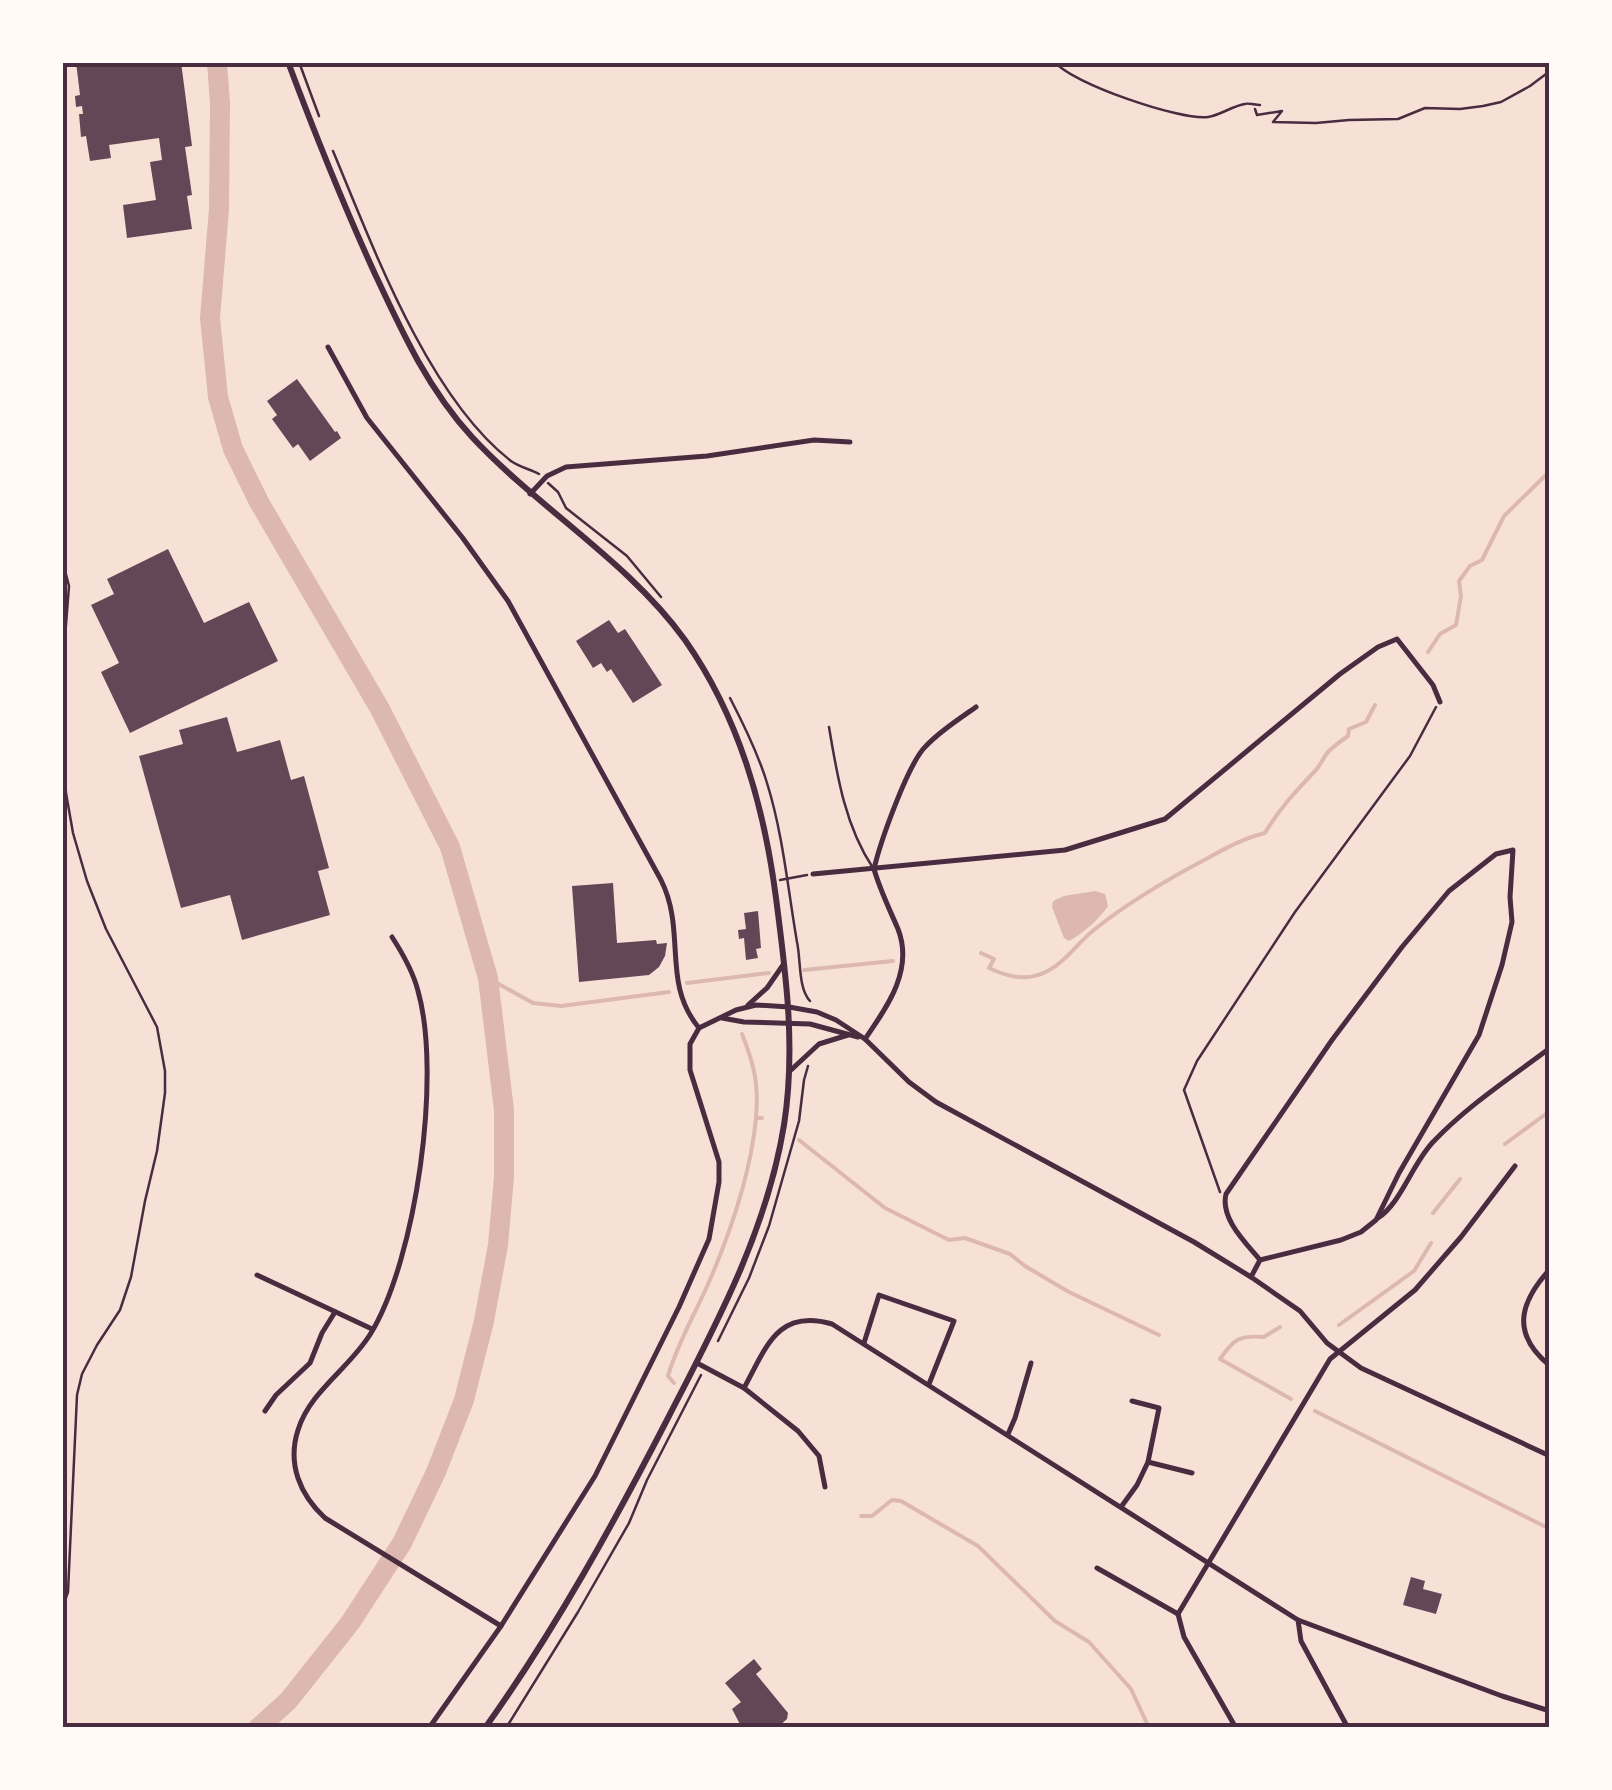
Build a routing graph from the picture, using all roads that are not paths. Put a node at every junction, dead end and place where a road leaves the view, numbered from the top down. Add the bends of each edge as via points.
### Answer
1 (288, 62) edge
2 (328, 347) dead end
3 (850, 442) dead end
4 (530, 494) junction
5 (1440, 702) road end
6 (976, 706) dead end
7 (829, 727) dead end
8 (874, 869) junction
9 (813, 874) road end
10 (392, 937) dead end
11 (784, 962) junction
12 (746, 1007) junction
13 (789, 1007) junction
14 (722, 1018) junction
15 (789, 1022) junction
16 (699, 1028) junction
17 (850, 1034) junction
18 (865, 1040) junction
19 (1550, 1048) edge
20 (788, 1073) junction
21 (1515, 1166) dead end
22 (1376, 1220) junction
23 (1260, 1260) junction
24 (1550, 1269) edge
25 (257, 1275) dead end
26 (1251, 1277) junction
27 (335, 1312) junction
28 (373, 1330) junction
29 (864, 1343) junction
30 (1339, 1352) junction
31 (1031, 1363) dead end
32 (701, 1365) junction
33 (1550, 1366) edge
34 (929, 1385) junction
35 (744, 1388) junction
36 (1132, 1401) dead end
37 (264, 1412) dead end
38 (1008, 1434) junction
39 (1550, 1456) edge
40 (1148, 1462) junction
41 (1192, 1473) dead end
42 (825, 1488) dead end
43 (1121, 1507) junction
44 (1208, 1564) junction
45 (1097, 1568) dead end
46 (1178, 1614) junction
47 (1298, 1620) junction
48 (501, 1626) junction
49 (1550, 1710) edge
50 (430, 1728) edge
51 (485, 1728) edge
52 (1236, 1728) edge
53 (1348, 1728) edge

1 - 4 main road via 349,218 423,370 445,406
2 - 16 street via 367,418 508,601 661,880 672,909 678,989
3 - 4 street via 814,440 566,468
4 - 11 main road via 638,586 706,672 736,733 762,814
5 - 8 street via 1398,639 1340,674 1165,819 1065,850
6 - 8 street via 918,756
7 - 8 lane via 845,807
8 - 9 street
8 - 18 street via 899,932 902,964 891,999
10 - 28 street via 422,1005 426,1105 411,1220
11 - 12 street
11 - 13 main road
12 - 13 street
12 - 14 street
13 - 15 main road
13 - 18 street via 836,1020
14 - 15 street
14 - 16 street
15 - 17 street
15 - 20 main road
16 - 48 street via 690,1044 690,1070 719,1182 709,1239 595,1476
17 - 18 street
17 - 20 street via 826,1040
18 - 26 street via 936,1102
19 - 22 street via 1442,1134
20 - 32 main road via 784,1126 759,1226
21 - 30 street via 1415,1290
22 - 23 street via 1340,1240
22 - 23 street via 1479,1035 1512,922 1513,850 1496,854 1448,891 1332,1040 1226,1194 1229,1219
23 - 26 street
24 - 33 street via 1532,1288 1524,1320 1536,1355
25 - 27 street
26 - 30 street via 1300,1311
27 - 28 street
27 - 37 street via 310,1364
28 - 48 street via 307,1409 298,1429 297,1479 326,1518
29 - 34 street
29 - 34 street via 878,1295 954,1320
29 - 35 street via 832,1324 796,1321 774,1336
30 - 39 street via 1375,1376
30 - 44 street
31 - 38 street
32 - 35 street
32 - 51 main road via 573,1590
34 - 38 street
35 - 42 street via 819,1456
36 - 40 street via 1159,1408
38 - 43 street
40 - 41 street
40 - 43 street
43 - 44 street
44 - 46 street
44 - 47 street
45 - 46 street
46 - 52 street via 1184,1637
47 - 49 street
47 - 53 street via 1301,1641
48 - 50 street

